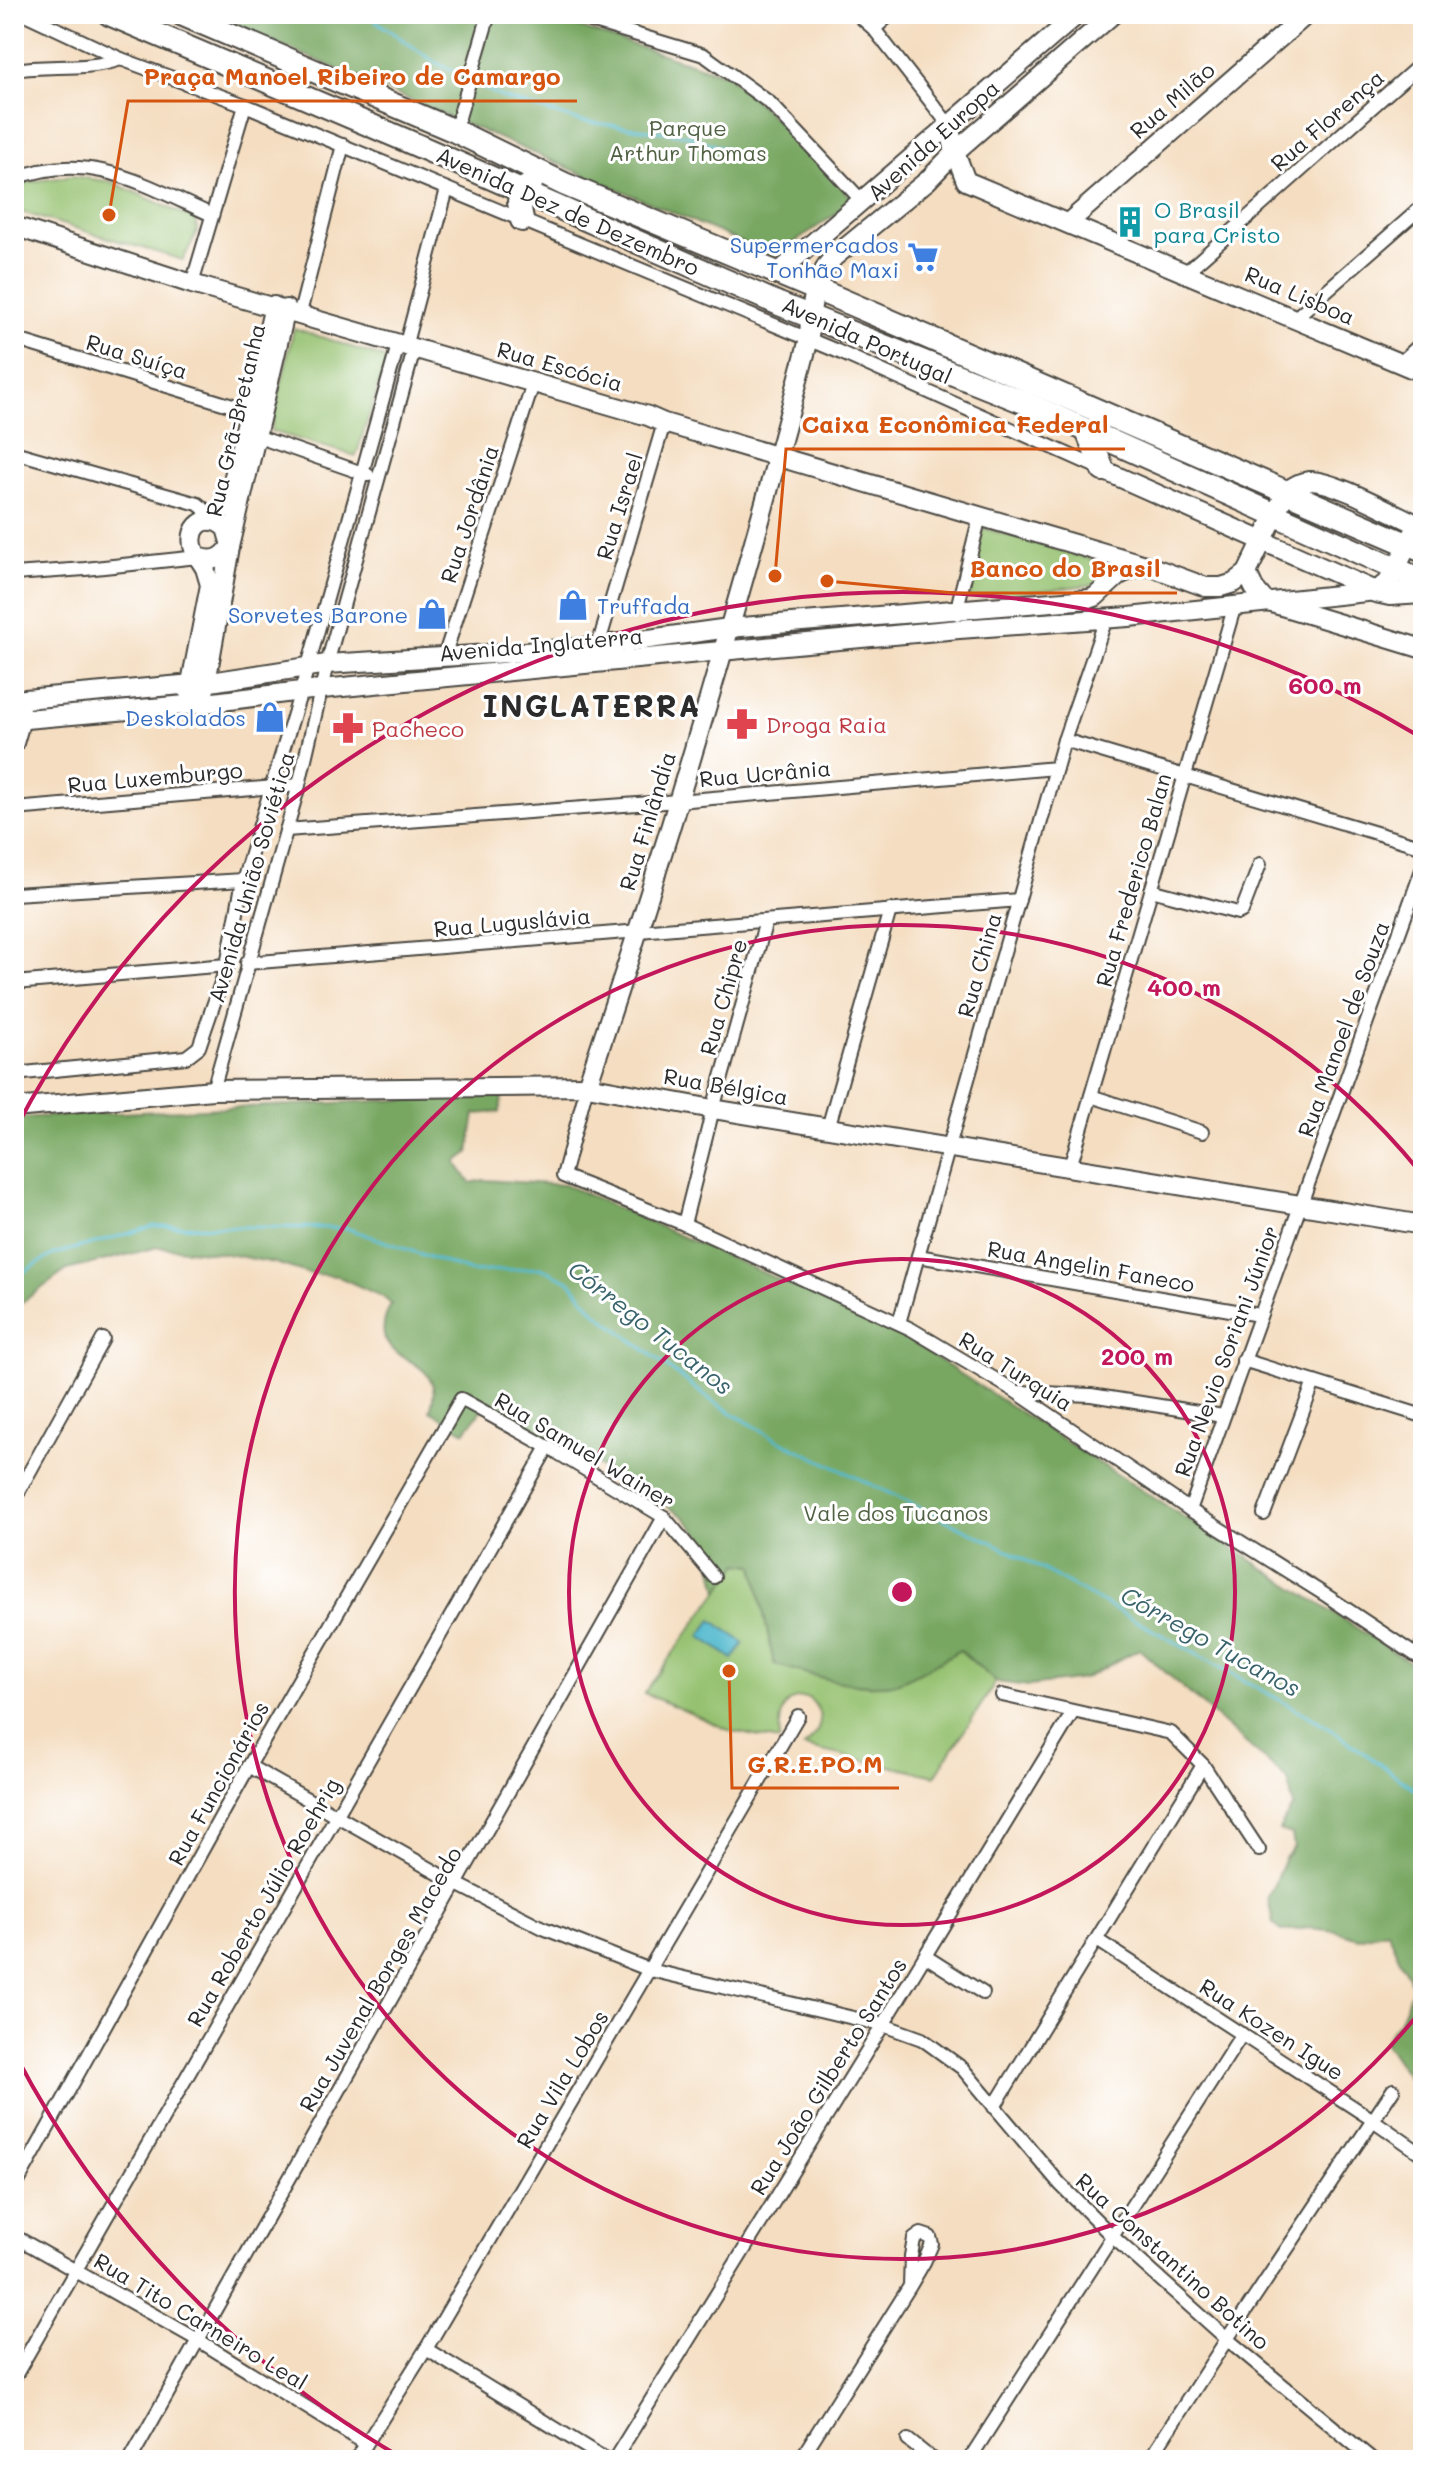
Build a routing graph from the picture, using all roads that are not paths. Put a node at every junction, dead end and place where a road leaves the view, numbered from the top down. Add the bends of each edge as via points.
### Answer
1 (25, 14) edge
2 (109, 14) edge
3 (181, 14) edge
4 (489, 14) edge
5 (568, 14) edge
6 (857, 14) edge
7 (891, 14) edge
8 (1078, 14) edge
9 (1113, 14) edge
10 (1307, 14) edge
11 (874, 29) junction
12 (121, 59) junction
13 (1423, 62) edge
14 (14, 70) edge
15 (245, 105) junction
16 (949, 125) junction
17 (455, 131) junction
18 (405, 140) junction
19 (343, 145) junction
20 (955, 152) junction
21 (14, 179) edge
22 (927, 181) junction
23 (966, 181) junction
24 (564, 184) junction
25 (447, 189) junction
26 (521, 191) junction
27 (863, 202) junction
28 (1423, 206) edge
29 (212, 215) junction
30 (522, 220) junction
31 (1068, 223) junction
32 (14, 226) edge
33 (778, 273) junction
34 (1185, 273) junction
35 (192, 284) junction
36 (815, 289) junction
37 (287, 310) junction
38 (1294, 319) junction
39 (809, 328) junction
40 (14, 339) edge
41 (1423, 342) edge
42 (406, 347) junction
43 (1400, 363) junction
44 (1423, 373) edge
45 (533, 384) junction
46 (249, 411) junction
47 (664, 423) junction
48 (1087, 431) junction
49 (256, 436) junction
50 (14, 452) edge
51 (777, 455) junction
52 (1103, 470) junction
53 (362, 473) junction
54 (379, 479) junction
55 (1286, 492) junction
56 (1274, 514) junction
57 (980, 516) junction
58 (211, 521) junction
59 (1419, 531) edge
60 (1261, 541) junction
61 (230, 545) junction
62 (1095, 550) junction
63 (198, 557) junction
64 (1149, 566) junction
65 (1395, 570) junction
66 (1247, 573) junction
67 (14, 574) edge
68 (1119, 575) junction
69 (1423, 581) edge
70 (1376, 591) junction
71 (1423, 592) edge
72 (1095, 597) junction
73 (1265, 601) junction
74 (1235, 605) junction
75 (958, 608) junction
76 (1106, 619) junction
77 (729, 628) junction
78 (959, 629) junction
79 (598, 646) junction
80 (1423, 649) edge
81 (721, 651) junction
82 (444, 657) junction
83 (540, 660) junction
84 (520, 662) junction
85 (327, 664) junction
86 (307, 667) junction
87 (197, 683) junction
88 (321, 689) junction
89 (301, 691) junction
90 (17, 700) edge
91 (196, 704) junction
92 (18, 720) edge
93 (1064, 740) junction
94 (14, 743) edge
95 (1056, 768) junction
96 (1185, 777) junction
97 (299, 785) junction
98 (273, 787) junction
99 (678, 801) junction
100 (14, 809) edge
101 (286, 830) junction
102 (1423, 847) edge
103 (1260, 864) dead end
104 (1423, 867) edge
105 (243, 880) junction
106 (1151, 890) junction
107 (14, 894) edge
108 (1019, 900) junction
109 (890, 910) junction
110 (766, 921) junction
111 (639, 932) junction
112 (247, 963) junction
113 (227, 965) junction
114 (14, 983) edge
115 (14, 1074) edge
116 (587, 1086) junction
117 (213, 1090) junction
118 (1091, 1096) junction
119 (14, 1108) edge
120 (713, 1109) junction
121 (828, 1128) junction
122 (1202, 1132) dead end
123 (949, 1147) junction
124 (1070, 1167) junction
125 (563, 1176) joint
126 (1301, 1205) junction
127 (684, 1224) junction
128 (1423, 1225) edge
129 (918, 1256) junction
130 (1259, 1315) junction
131 (899, 1323) junction
132 (103, 1339) dead end
133 (1243, 1360) junction
134 (1314, 1382) junction
135 (1015, 1391) junction
136 (461, 1399) joint
137 (1223, 1416) junction
138 (1423, 1416) edge
139 (548, 1447) junction
140 (14, 1500) edge
141 (1190, 1510) junction
142 (1264, 1514) dead end
143 (664, 1517) junction
144 (714, 1577) dead end
145 (1423, 1642) edge
146 (1002, 1695) dead end
147 (1073, 1712) junction
148 (798, 1716) dead end
149 (1203, 1765) junction
150 (249, 1766) junction
151 (336, 1815) junction
152 (1259, 1850) dead end
153 (457, 1884) junction
154 (1097, 1940) junction
155 (925, 1956) junction
156 (650, 1970) junction
157 (983, 1993) dead end
158 (883, 2025) junction
159 (1242, 2034) junction
160 (1393, 2090) dead end
161 (994, 2107) junction
162 (1373, 2120) junction
163 (1423, 2155) edge
164 (14, 2189) edge
165 (14, 2236) edge
166 (1113, 2237) junction
167 (911, 2256) junction
168 (924, 2262) junction
169 (76, 2270) junction
170 (910, 2286) junction
171 (1227, 2339) junction
172 (198, 2340) junction
173 (426, 2349) junction
174 (14, 2378) edge
175 (908, 2440) dead end
176 (366, 2444) junction
177 (130, 2460) edge
178 (356, 2460) edge
179 (607, 2460) edge
180 (614, 2460) edge
181 (800, 2460) edge
182 (933, 2460) edge
183 (969, 2460) edge
184 (1149, 2460) edge
185 (1373, 2460) edge

1 - 12 street, Avenida Portugal
2 - 18 highway, Avenida Dez de Dezembro
3 - 17 highway, Avenida Dez de Dezembro
4 - 17 street
5 - 27 street via 704,55 770,103
6 - 11 street
7 - 11 street
8 - 16 street, Avenida Europa
9 - 20 street, Avenida Europa
10 - 31 street, Rua Milão
11 - 16 street
12 - 14 street via 93,66
12 - 15 street, Avenida Portugal
13 - 34 street, Rua Florença
15 - 19 street, Avenida Portugal
15 - 29 street
16 - 20 street
16 - 27 street, Avenida Europa
17 - 18 highway via 444,150
17 - 24 highway, Avenida Dez de Dezembro
18 - 26 highway, Avenida Dez de Dezembro
19 - 25 street, Avenida Portugal
19 - 37 street
20 - 22 street, Avenida Europa
20 - 23 street
21 - 29 street via 50,168 109,172
22 - 23 street
22 - 36 street, Avenida Europa via 834,257
23 - 31 street, Rua Lisboa
24 - 26 highway via 533,183
24 - 33 highway, Avenida Dez de Dezembro
25 - 30 street, Avenida Portugal
25 - 42 street
26 - 30 highway
26 - 39 highway, Avenida Dez de Dezembro
27 - 33 street, Avenida Europa
28 - 38 street
29 - 35 street
30 - 39 street, Avenida Portugal
31 - 34 street, Rua Lisboa
32 - 35 street, Rua Escócia
33 - 36 highway, Avenida Dez de Dezembro
34 - 38 street, Rua Lisboa
35 - 37 street, Rua Escócia
36 - 39 street, Avenida Europa
36 - 55 highway, Avenida Dez de Dezembro
37 - 42 street, Rua Escócia
37 - 46 street, Rua Grã-Bretanha
37 - 49 street, Rua Grã-Bretanha
38 - 43 street, Rua Lisboa
39 - 48 highway, Avenida Dez de Dezembro via 1026,403
39 - 51 street, Rua Finlândia
39 - 52 street, Avenida Portugal
40 - 46 street, Rua Suíça
41 - 43 street
42 - 45 street, Rua Escócia
42 - 53 street, Avenida União Soviética
42 - 54 street, Avenida União Soviética
43 - 44 street, Rua Lisboa
45 - 47 street, Rua Escócia
45 - 82 street, Rua Jordânia
46 - 58 street, Rua Grã-Bretanha via 228,502
47 - 51 street, Rua Escócia
47 - 79 street, Rua Israel
48 - 52 highway
48 - 56 highway, Avenida Dez de Dezembro
49 - 53 street
49 - 61 street, Rua Grã-Bretanha
50 - 58 street via 198,504
51 - 57 street, Rua Escócia
51 - 77 street, Rua Finlândia
52 - 60 street, Avenida Portugal
53 - 54 street
53 - 86 street, Avenida União Soviética
54 - 85 street, Avenida União Soviética
55 - 56 street
55 - 59 highway, Avenida Dez de Dezembro
56 - 60 street
56 - 65 highway, Avenida Dez de Dezembro
57 - 62 street, Rua Escócia
57 - 75 street
58 - 61 street via 226,528
58 - 63 street via 193,533
59 - 65 street
60 - 66 street
60 - 70 street, Avenida Portugal
61 - 63 street via 215,560
61 - 87 street, Rua Grã-Bretanha
62 - 64 street, Rua Escócia
62 - 68 street, Rua Escócia
63 - 67 street
63 - 87 street via 210,585
64 - 66 street via 1206,587 1234,583
64 - 68 street
65 - 69 highway, Avenida Dez de Dezembro
65 - 70 street
66 - 73 street
68 - 72 street
70 - 71 highway
70 - 73 street, Avenida Inglaterra
72 - 75 street, Avenida Inglaterra
72 - 76 street
73 - 74 street, Avenida Inglaterra
73 - 80 street
74 - 76 street, Avenida Inglaterra
74 - 96 street, Rua Frederico Balan
75 - 77 street, Avenida Inglaterra
75 - 78 street
76 - 78 street, Avenida Inglaterra
76 - 93 street, Rua China
77 - 79 street, Avenida Inglaterra
77 - 81 street, Rua Finlândia
78 - 81 street, Avenida Inglaterra
79 - 83 street, Avenida Inglaterra
81 - 83 street, Avenida Inglaterra
81 - 99 street, Rua Finlândia
82 - 84 street, Avenida Inglaterra
82 - 85 street, Avenida Inglaterra
83 - 84 street, Avenida Inglaterra
84 - 88 street, Avenida Inglaterra
85 - 86 street, Avenida Inglaterra
85 - 88 street, Avenida União Soviética
86 - 87 street, Avenida Inglaterra
86 - 89 street, Avenida União Soviética
87 - 90 street, Avenida Inglaterra
87 - 91 street
88 - 89 street, Avenida Inglaterra
88 - 97 street, Avenida União Soviética
89 - 91 street, Avenida Inglaterra
89 - 98 street, Avenida União Soviética
90 - 92 street
91 - 92 street, Avenida Inglaterra
92 - 94 street
93 - 95 street, Rua China
93 - 96 street
95 - 99 street, Rua Ucrânia
95 - 108 street, Rua China
96 - 102 street
96 - 106 street, Rua Frederico Balan
97 - 98 street, Rua Luxemburgo
97 - 101 street, Avenida União Soviética
98 - 100 street, Rua Luxemburgo
98 - 105 street, Avenida União Soviética
99 - 101 street, Rua Ucrânia
99 - 111 street, Rua Finlândia
101 - 112 street, Avenida União Soviética
103 - 106 street via 1238,913
104 - 126 street, Rua Manoel de Souza
105 - 107 street
105 - 113 street, Avenida União Soviética
106 - 118 street, Rua Frederico Balan
108 - 109 street, Rua Luguslávia
108 - 123 street, Rua China
109 - 110 street, Rua Luguslávia
109 - 121 street
110 - 111 street, Rua Luguslávia
110 - 120 street, Rua Chipre
111 - 112 street, Rua Luguslávia
111 - 116 street, Rua Finlândia
112 - 117 street, Avenida União Soviética
113 - 114 street
113 - 115 street, Avenida União Soviética via 199,1047 186,1057
116 - 117 street, Rua Bélgica
116 - 120 street, Rua Bélgica
116 - 125 street, Rua Finlândia
117 - 119 street, Rua Bélgica
118 - 122 street
118 - 124 street, Rua Frederico Balan
120 - 121 street, Rua Bélgica
120 - 127 street, Rua Chipre
121 - 123 street, Rua Bélgica
123 - 124 street, Rua Bélgica
123 - 129 street, Rua China
124 - 126 street, Rua Bélgica
125 - 127 street, Rua Turquia
126 - 128 street, Rua Bélgica
126 - 130 street, Rua Nevio Soriani Júnior
127 - 131 street, Rua Turquia
129 - 130 street, Rua Angelin Faneco
129 - 131 street, Rua China
130 - 133 street, Rua Nevio Soriani Júnior
131 - 135 street, Rua Turquia
132 - 140 street
133 - 134 street
133 - 137 street, Rua Nevio Soriani Júnior
134 - 138 street
134 - 142 street
135 - 137 street via 1091,1395
135 - 141 street, Rua Turquia
136 - 139 street, Rua Samuel Wainer
136 - 150 street, Rua Funcionários
137 - 141 street, Rua Nevio Soriani Júnior
139 - 143 street, Rua Samuel Wainer
139 - 151 street, Rua Roberto Júlio Roehrig
141 - 145 street, Rua Turquia via 1417,1656
143 - 144 street, Rua Samuel Wainer
143 - 153 street, Rua Juvenal Borges Macedo
146 - 147 street
147 - 149 street via 1171,1733
147 - 155 street, Rua João Gilberto Santos
148 - 156 street, Rua Vila Lobos
149 - 152 street
149 - 154 street
150 - 151 street, Rua Constantino Botino
150 - 164 street, Rua Funcionários
151 - 153 street, Rua Constantino Botino
151 - 169 street, Rua Roberto Júlio Roehrig
153 - 156 street, Rua Constantino Botino via 543,1928
153 - 172 street, Rua Juvenal Borges Macedo
154 - 159 street, Rua Kozen Igue
154 - 161 street
155 - 157 street
155 - 158 street, Rua João Gilberto Santos
156 - 158 street, Rua Constantino Botino
156 - 173 street, Rua Vila Lobos
158 - 161 street, Rua Constantino Botino via 922,2039 962,2068
158 - 180 street, Rua João Gilberto Santos
159 - 162 street, Rua Kozen Igue
159 - 166 street
160 - 162 street
161 - 166 street, Rua Constantino Botino
162 - 163 street, Rua Kozen Igue
162 - 171 street
165 - 169 street, Rua Tito Carneiro Leal
166 - 171 street, Rua Constantino Botino
166 - 183 street
167 - 168 street
167 - 168 street via 914,2239 921,2234 930,2237
167 - 170 street
168 - 170 street
169 - 172 street, Rua Tito Carneiro Leal
169 - 174 street, Rua Roberto Júlio Roehrig
170 - 181 street
171 - 184 street
171 - 185 street, Rua Constantino Botino
172 - 176 street, Rua Tito Carneiro Leal
172 - 177 street, Rua Juvenal Borges Macedo
173 - 176 street, Rua Vila Lobos
173 - 179 street
175 - 182 street
176 - 178 street, Rua Vila Lobos

